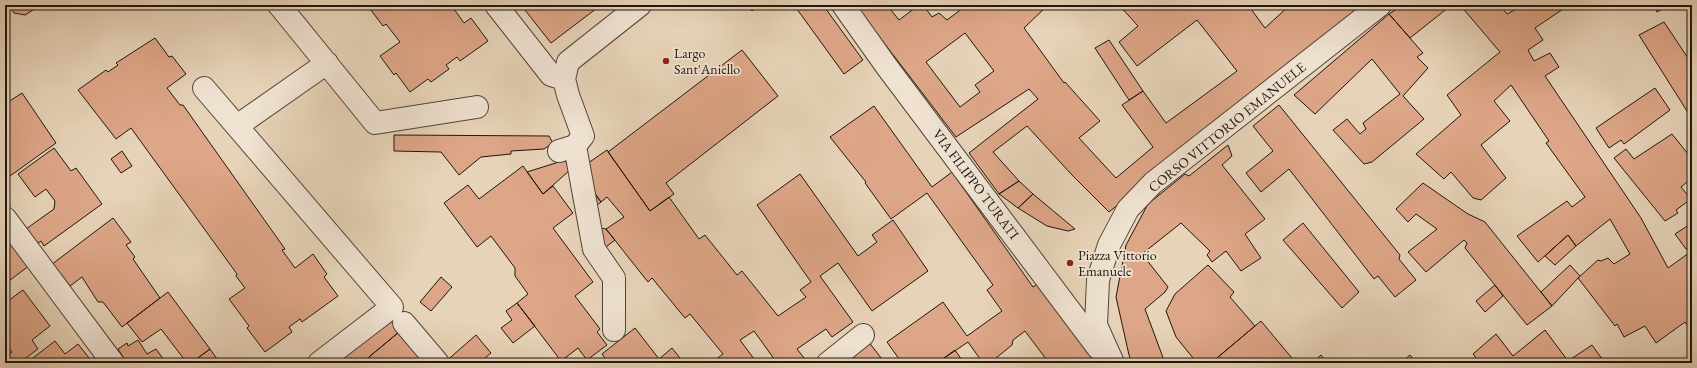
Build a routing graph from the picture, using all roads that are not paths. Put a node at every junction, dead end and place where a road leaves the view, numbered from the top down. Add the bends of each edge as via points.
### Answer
1 (279, 5) edge
2 (496, 5) edge
3 (640, 5) edge
4 (843, 5) edge
5 (1380, 5) edge
6 (327, 63) junction
7 (564, 79) junction
8 (204, 88) dead end
9 (477, 107) dead end
10 (237, 126) junction
11 (5, 218) edge
12 (404, 323) dead end
13 (614, 330) dead end
14 (863, 335) dead end
15 (114, 363) edge
16 (319, 363) edge
17 (438, 363) edge
18 (828, 363) edge
19 (1109, 363) edge
20 (1113, 363) edge

1 - 6 street
2 - 7 street via 551,75
3 - 7 street via 568,62
4 - 19 street, VIA FILIPPO TURATI
5 - 20 street, CORSO VITTORIO EMANUELE via 1153,183 1128,209 1109,245 1098,280 1096,325
6 - 9 street via 375,123
6 - 10 street
7 - 13 street via 583,136 567,149 594,249 614,278
8 - 10 street
10 - 16 street via 392,307
11 - 15 street
12 - 17 street
14 - 18 street

